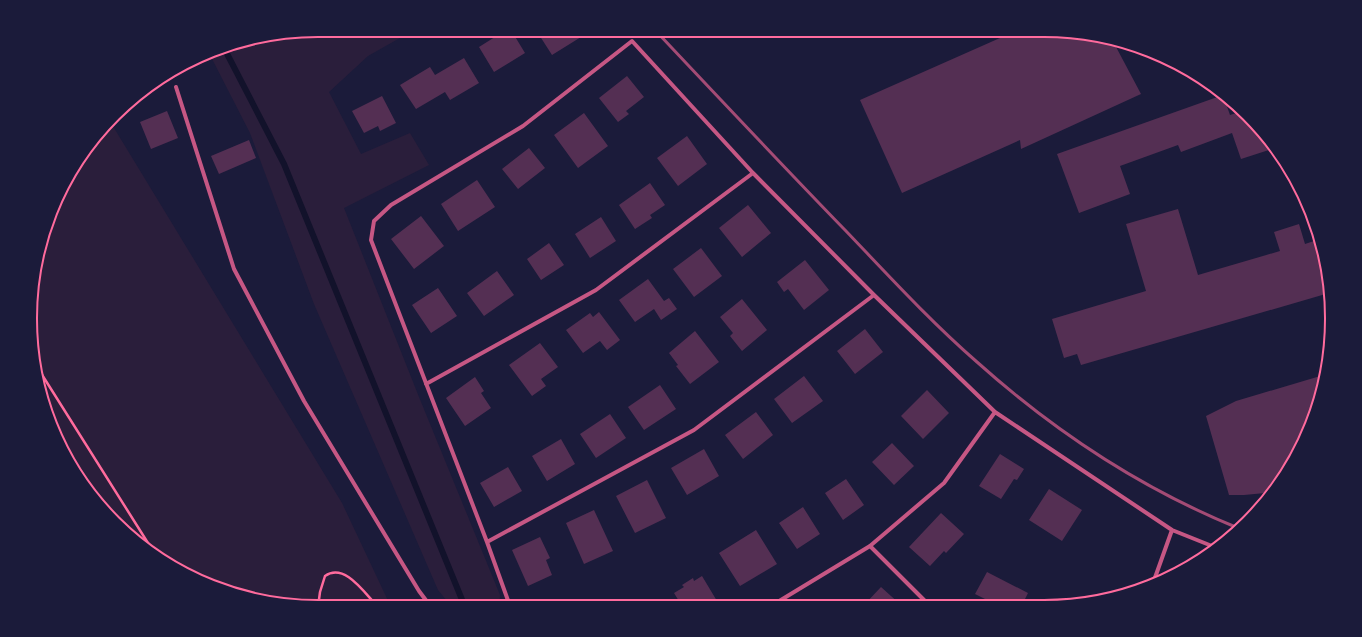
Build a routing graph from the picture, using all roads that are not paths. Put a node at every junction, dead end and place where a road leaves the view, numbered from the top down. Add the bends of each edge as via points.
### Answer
1 (176, 87) dead end
2 (753, 173) junction
3 (874, 295) junction
4 (426, 384) junction
5 (995, 412) junction
6 (1172, 530) junction
7 (487, 542) junction
8 (1210, 545) edge
9 (870, 546) junction
10 (1155, 577) edge
11 (425, 600) edge
12 (508, 600) edge
13 (781, 600) edge
14 (924, 600) edge

1 - 11 street via 234,269 304,401
2 - 3 street
2 - 4 street via 596,290
2 - 4 street via 632,41 523,126 391,205 374,221 371,240
3 - 5 street
3 - 7 street via 694,430
4 - 7 street
5 - 6 street
5 - 9 street via 944,483
6 - 8 street
6 - 10 street
7 - 12 street
9 - 13 street
9 - 14 street

